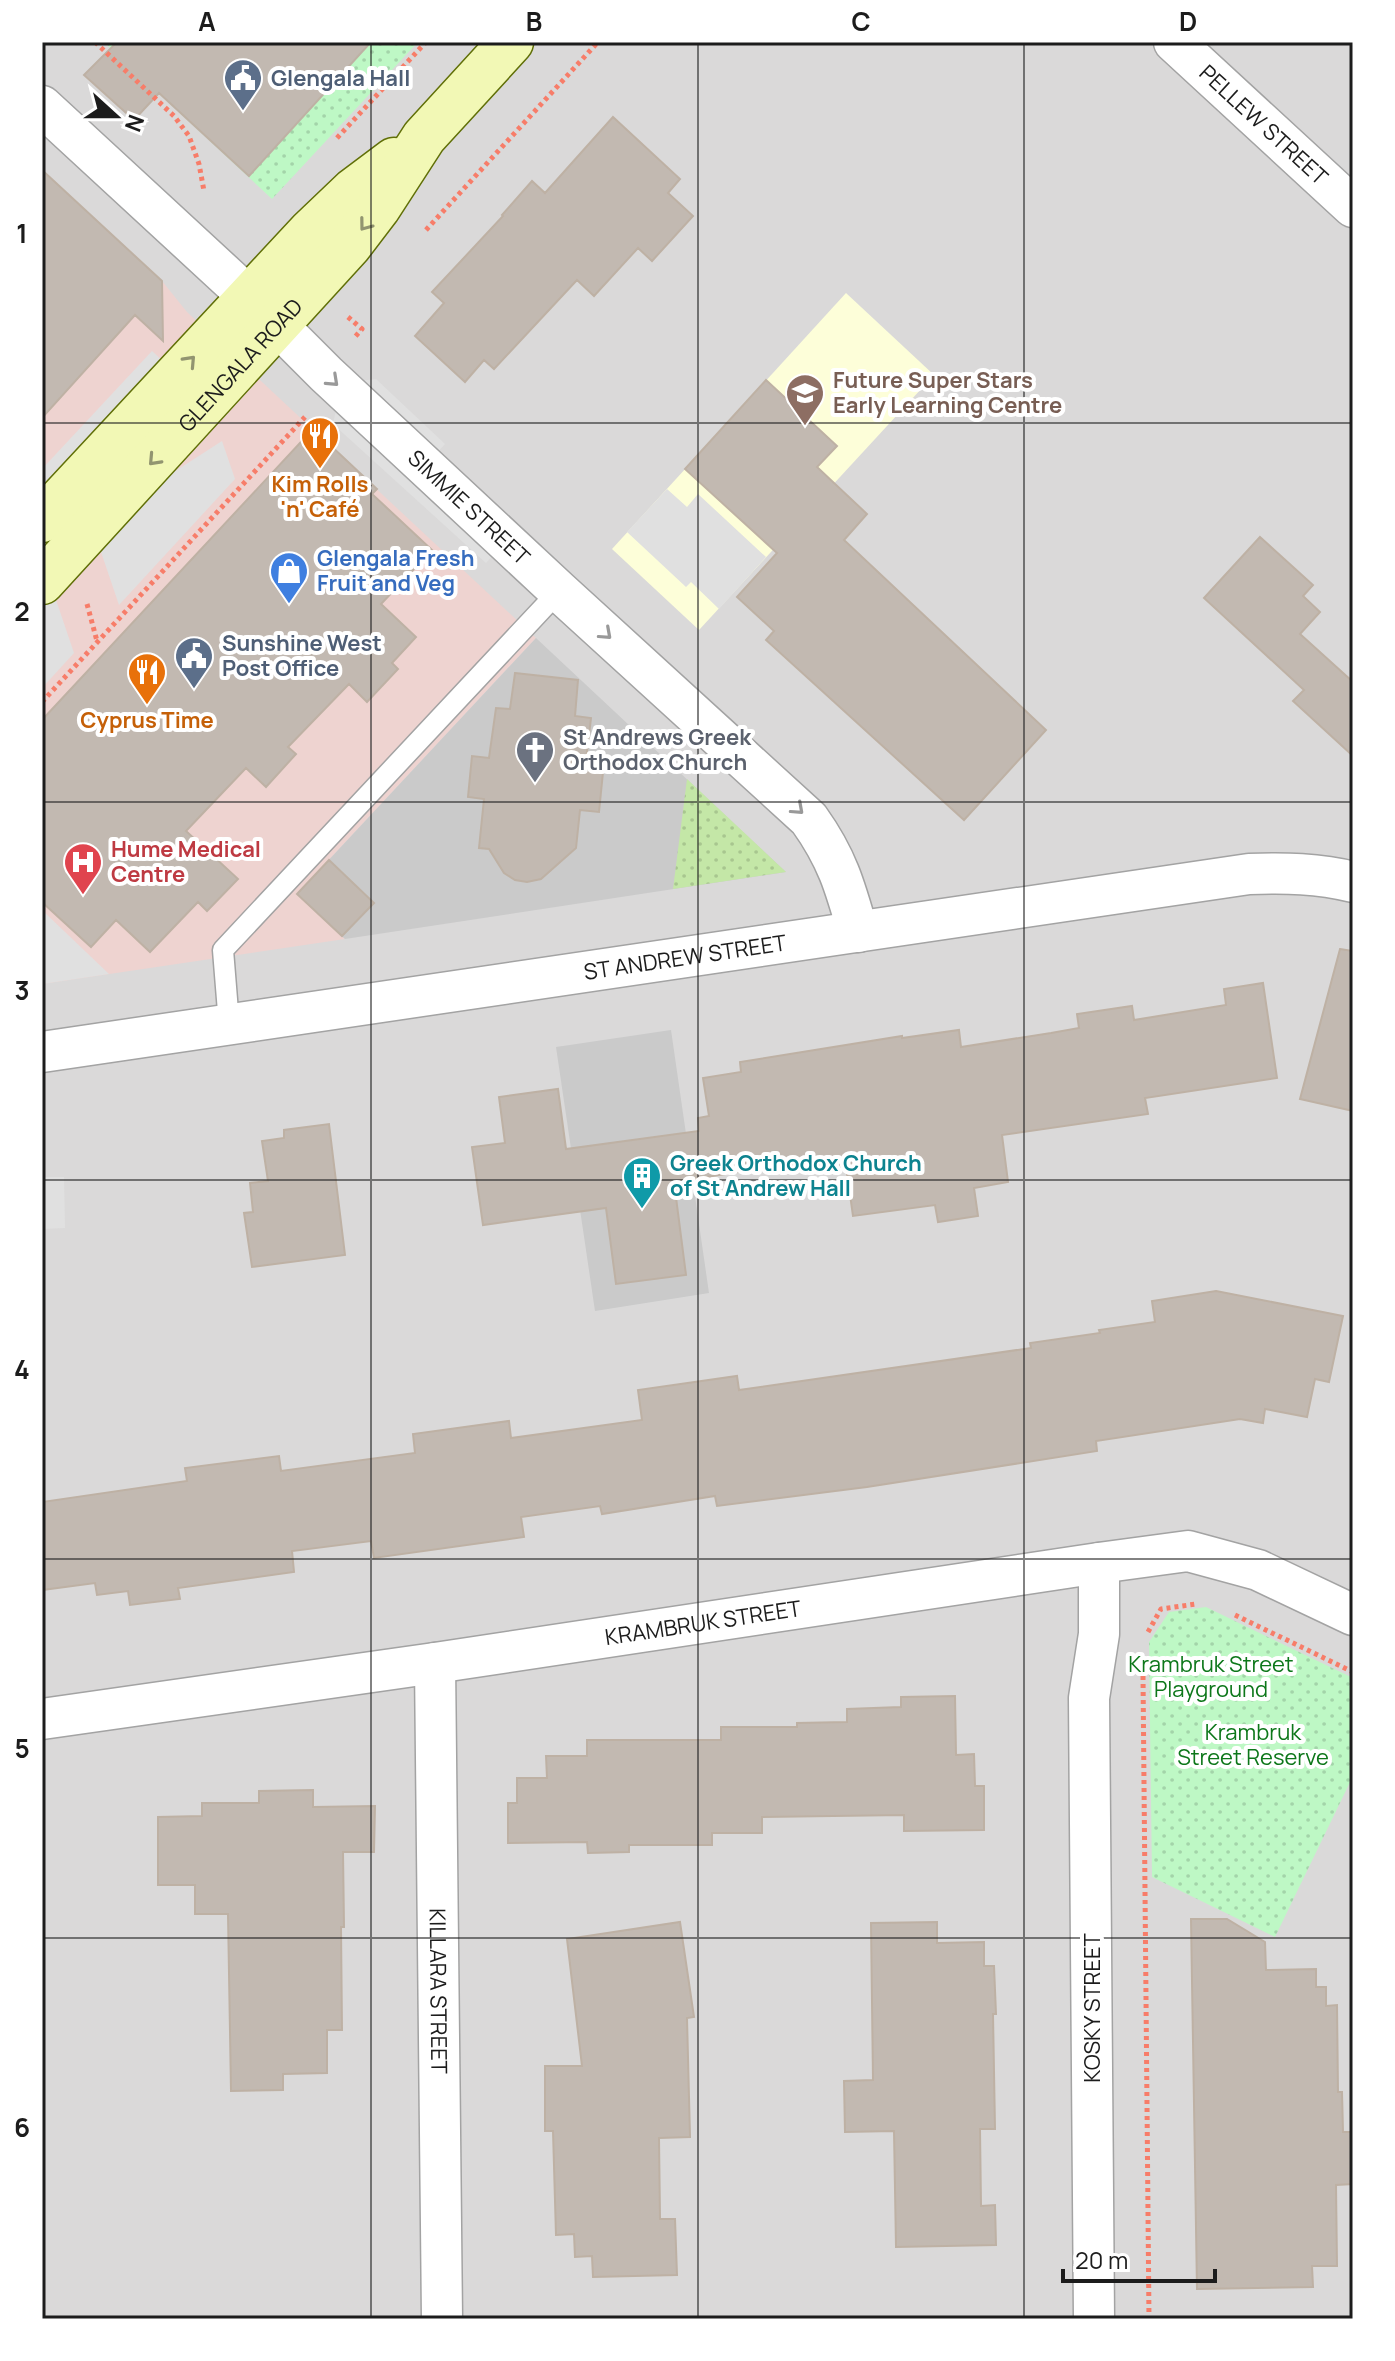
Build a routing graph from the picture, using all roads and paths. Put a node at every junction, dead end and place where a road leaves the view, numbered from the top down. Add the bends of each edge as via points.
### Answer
1 (95, 42) edge
2 (511, 42) edge
3 (1174, 42) edge
4 (42, 106) edge
5 (208, 205) dead end
6 (1353, 207) edge
7 (264, 312) junction
8 (42, 520) edge
9 (42, 582) edge
10 (559, 591) junction
11 (1342, 879) edge
12 (858, 932) junction
13 (229, 1024) junction
14 (42, 1052) edge
15 (1084, 1566) junction
16 (1208, 1602) dead end
17 (1234, 1615) dead end
18 (1353, 1615) edge
19 (1143, 1639) dead end
20 (435, 1663) junction
21 (1143, 1671) dead end
22 (1353, 1672) edge
23 (42, 1719) edge
24 (442, 2319) edge
25 (1094, 2319) edge
26 (1149, 2319) edge

1 - 5 path via 189,136
2 - 7 street, GLENGALA ROAD via 424,137 349,246
3 - 6 street, PELLEW STREET
4 - 7 street, SIMMIE STREET
8 -> 7 street, GLENGALA ROAD
7 -> 9 street, GLENGALA ROAD
7 -> 10 street, SIMMIE STREET
10 -> 12 street, SIMMIE STREET via 809,819 841,873
10 - 13 lane via 223,950
11 - 12 street, ST ANDREW STREET via 1292,872 1249,874
12 - 13 street, ST ANDREW STREET
13 - 14 street, ST ANDREW STREET
15 - 18 street, KRAMBRUK STREET via 1188,1551 1258,1570
15 - 20 street, KRAMBRUK STREET
15 - 25 street, KOSKY STREET via 1075,1637 1089,1698
16 - 19 path via 1161,1609
17 - 22 path
20 - 23 street, KRAMBRUK STREET
20 - 24 street, KILLARA STREET
21 - 26 path

